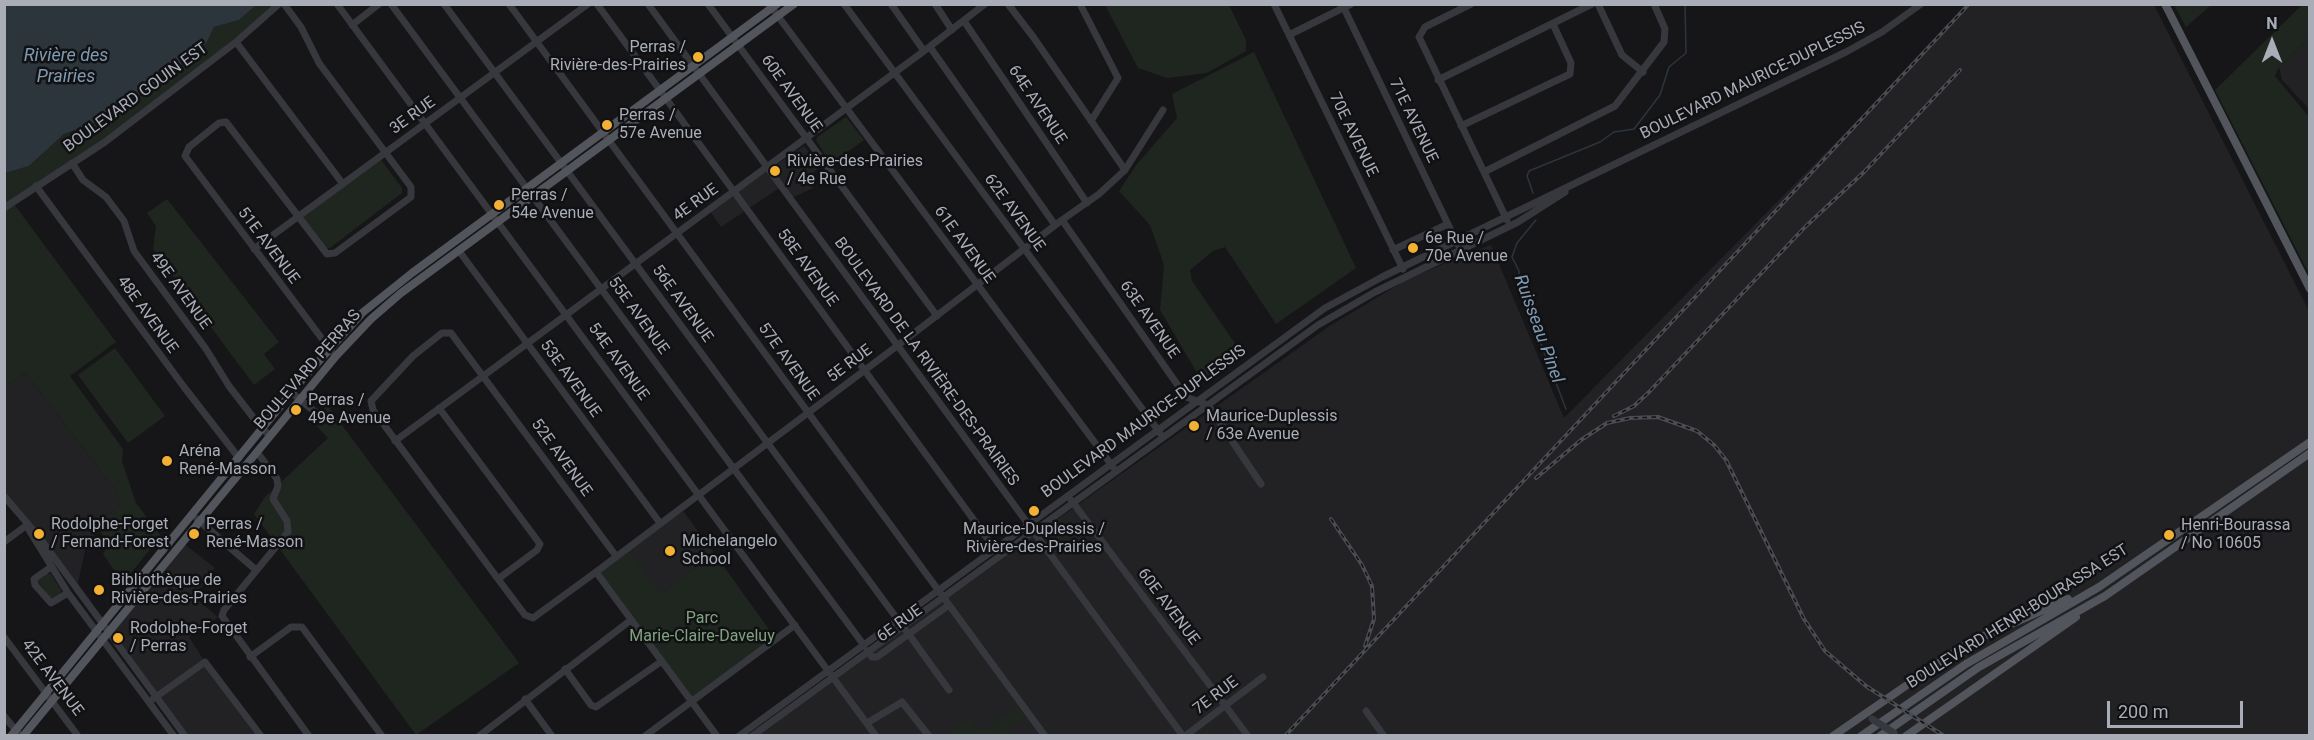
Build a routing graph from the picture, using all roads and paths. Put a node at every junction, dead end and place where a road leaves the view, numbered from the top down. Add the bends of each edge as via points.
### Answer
1 (279, 4) edge
2 (284, 4) edge
3 (337, 4) edge
4 (379, 4) edge
5 (391, 4) edge
6 (444, 4) edge
7 (508, 4) edge
8 (588, 4) edge
9 (597, 4) edge
10 (648, 4) edge
11 (708, 4) edge
12 (794, 4) edge
13 (844, 4) edge
14 (891, 4) edge
15 (935, 4) edge
16 (985, 4) edge
17 (1008, 4) edge
18 (1080, 4) edge
19 (1275, 4) edge
20 (1351, 4) edge
21 (1471, 4) edge
22 (1592, 4) edge
23 (1598, 4) edge
24 (1654, 4) edge
25 (1921, 4) edge
26 (2165, 4) edge
27 (773, 6) edge
28 (1343, 6) edge
29 (779, 16) junction
30 (964, 21) junction
31 (1553, 24) junction
32 (352, 25) junction
33 (952, 30) junction
34 (1289, 35) junction
35 (733, 37) junction
36 (236, 42) junction
37 (536, 42) junction
38 (738, 45) junction
39 (927, 49) junction
40 (693, 66) junction
41 (1642, 72) junction
42 (495, 73) junction
43 (895, 74) junction
44 (699, 75) junction
45 (1438, 80) junction
46 (660, 91) junction
47 (460, 99) junction
48 (666, 99) junction
49 (848, 110) junction
50 (1163, 110) dead end
51 (1091, 121) junction
52 (426, 124) junction
53 (1461, 126) junction
54 (603, 133) junction
55 (807, 138) junction
56 (609, 141) junction
57 (385, 153) junction
58 (72, 163) junction
59 (561, 163) junction
60 (767, 168) junction
61 (1125, 170) junction
62 (567, 171) junction
63 (1484, 172) junction
64 (1592, 175) junction
65 (343, 184) junction
66 (36, 186) junction
67 (526, 189) junction
68 (734, 192) junction
69 (533, 197) junction
70 (1087, 203) junction
71 (4, 208) edge
72 (491, 214) junction
73 (298, 217) junction
74 (1505, 217) junction
75 (1062, 220) junction
76 (498, 222) junction
77 (1448, 224) junction
78 (1055, 225) junction
79 (1510, 226) junction
80 (677, 234) junction
81 (1456, 241) junction
82 (254, 249) junction
83 (1024, 249) junction
84 (1393, 250) junction
85 (1460, 250) junction
86 (459, 251) junction
87 (636, 264) junction
88 (1402, 267) junction
89 (1406, 277) junction
90 (977, 285) junction
91 (2309, 287) edge
92 (601, 289) junction
93 (1325, 308) junction
94 (566, 315) junction
95 (937, 316) junction
96 (1331, 316) junction
97 (527, 344) junction
98 (897, 346) junction
99 (329, 349) junction
100 (336, 356) junction
101 (865, 369) junction
102 (483, 375) junction
103 (292, 393) junction
104 (300, 400) junction
105 (1195, 402) junction
106 (1208, 405) junction
107 (440, 408) junction
108 (808, 412) junction
109 (320, 416) dead end
110 (263, 429) junction
111 (1158, 429) junction
112 (270, 435) junction
113 (1163, 437) junction
114 (395, 441) junction
115 (767, 442) junction
116 (2310, 442) edge
117 (257, 452) junction
118 (2310, 453) edge
119 (239, 458) junction
120 (1110, 464) junction
121 (733, 469) junction
122 (1116, 472) junction
123 (1262, 484) dead end
124 (699, 494) junction
125 (1067, 495) junction
126 (4, 496) edge
127 (1073, 503) junction
128 (196, 518) junction
129 (660, 523) junction
130 (27, 525) junction
131 (1031, 527) junction
132 (4, 542) edge
133 (995, 549) junction
134 (616, 556) junction
135 (51, 567) junction
136 (148, 568) junction
137 (256, 570) junction
138 (596, 572) junction
139 (157, 574) junction
140 (498, 579) junction
141 (2099, 587) junction
142 (68, 593) junction
143 (941, 594) junction
144 (2105, 596) junction
145 (949, 605) junction
146 (631, 620) junction
147 (900, 622) junction
148 (795, 625) junction
149 (102, 632) junction
150 (909, 634) junction
151 (4, 637) edge
152 (865, 648) junction
153 (250, 657) junction
154 (662, 661) junction
155 (565, 669) junction
156 (831, 673) junction
157 (1263, 677) dead end
158 (949, 690) dead end
159 (46, 692) junction
160 (157, 697) junction
161 (525, 699) junction
162 (52, 701) junction
163 (692, 701) junction
164 (149, 702) junction
165 (1225, 706) junction
166 (1366, 711) dead end
167 (4, 716) edge
168 (1868, 716) junction
169 (867, 723) junction
170 (1202, 723) junction
171 (17, 734) edge
172 (483, 734) edge
173 (1896, 734) edge
174 (78, 735) edge
175 (174, 735) edge
176 (185, 735) edge
177 (261, 735) edge
178 (309, 735) edge
179 (382, 735) edge
180 (552, 735) edge
181 (645, 735) edge
182 (717, 735) edge
183 (739, 735) edge
184 (752, 735) edge
185 (876, 735) edge
186 (929, 735) edge
187 (1045, 735) edge
188 (1184, 735) edge
189 (1197, 735) edge
190 (1248, 735) edge
191 (1384, 735) edge
192 (1833, 735) edge
193 (1861, 735) edge
194 (1880, 735) edge
195 (1906, 735) edge

1 - 36 street, BOULEVARD GOUIN EST
2 - 57 street via 319,63
3 - 32 street, 54E AVENUE
4 - 32 street
5 - 47 street, 55E AVENUE
6 - 42 street, 56E AVENUE
7 - 37 street, 57E AVENUE
8 - 37 street, 3E RUE
9 - 46 street, 58E AVENUE
10 - 40 street, BOULEVARD DE LA RIVIÈRE-DES-PRAIRIES
11 - 35 street, 60E AVENUE
12 - 29 main road, BOULEVARD PERRAS
13 - 43 street, 62E AVENUE
14 - 39 street
15 - 33 street
16 - 30 street, 4E RUE
17 - 51 street
18 - 51 street via 1118,78
19 - 34 street, 70E AVENUE
20 - 28 street
21 - 45 street via 1419,33
22 - 31 street
23 - 41 street via 1622,55
24 - 41 street via 1665,36
25 - 64 street, BOULEVARD MAURICE-DUPLESSIS via 1860,45
26 - 91 main road
27 - 29 street, 61E AVENUE
27 - 35 main road, BOULEVARD PERRAS
28 - 34 street
28 - 77 street, 71E AVENUE
29 - 38 main road, BOULEVARD PERRAS
29 - 49 street, 61E AVENUE
30 - 33 street, 4E RUE
30 - 70 street, 64E AVENUE
31 - 45 street
31 - 53 street via 1571,63 1570,74
32 - 52 street, 54E AVENUE
33 - 39 street, 4E RUE
34 - 84 street, 70E AVENUE
35 - 38 street, 60E AVENUE
35 - 40 main road, BOULEVARD PERRAS
36 - 58 street, BOULEVARD GOUIN EST
36 - 65 street
37 - 42 street, 3E RUE
37 - 54 street, 57E AVENUE
38 - 44 main road, BOULEVARD PERRAS
38 - 55 street, 60E AVENUE
39 - 43 street, 4E RUE
39 - 78 street
40 - 44 street, BOULEVARD DE LA RIVIÈRE-DES-PRAIRIES
40 - 46 main road, BOULEVARD PERRAS
41 - 63 street via 1610,110
42 - 47 street, 3E RUE
42 - 59 street, 56E AVENUE
43 - 49 street, 4E RUE
43 - 83 street, 62E AVENUE
44 - 48 main road, BOULEVARD PERRAS
44 - 60 street, BOULEVARD DE LA RIVIÈRE-DES-PRAIRIES
45 - 53 street
46 - 48 street, 58E AVENUE
46 - 54 main road, BOULEVARD PERRAS
47 - 52 street, 3E RUE
47 - 67 street, 55E AVENUE
48 - 56 main road, BOULEVARD PERRAS
48 - 68 street, 58E AVENUE
49 - 55 street, 4E RUE
49 - 90 street, 61E AVENUE
50 - 61 street, 5E RUE
51 - 61 street
52 - 57 street, 3E RUE
52 - 72 street, 54E AVENUE
53 - 63 street
54 - 56 street, 57E AVENUE
54 - 59 main road, BOULEVARD PERRAS
55 - 60 street, 4E RUE
55 - 95 street, 60E AVENUE
56 - 62 main road, BOULEVARD PERRAS
56 - 80 street, 57E AVENUE
57 - 65 street, 3E RUE
57 - 73 street via 411,187 408,200 331,254 324,251
58 - 66 street, BOULEVARD GOUIN EST
58 - 110 street, 49E AVENUE via 124,220 134,251
59 - 62 street, 56E AVENUE
59 - 67 main road, BOULEVARD PERRAS
60 - 68 street, 4E RUE
60 - 98 street, BOULEVARD DE LA RIVIÈRE-DES-PRAIRIES
61 - 70 street, 5E RUE
62 - 69 main road, BOULEVARD PERRAS
62 - 87 street, 56E AVENUE
63 - 74 street
64 - 74 street, BOULEVARD MAURICE-DUPLESSIS
64 - 79 street, BOULEVARD MAURICE-DUPLESSIS
65 - 73 street, 3E RUE
66 - 71 street, BOULEVARD GOUIN EST
66 - 119 street, 48E AVENUE
67 - 69 street, 55E AVENUE
67 - 72 main road, BOULEVARD PERRAS
68 - 80 street, 4E RUE
68 - 101 street, 58E AVENUE
69 - 76 main road, BOULEVARD PERRAS
69 - 92 street, 55E AVENUE
70 - 75 street, 5E RUE
72 - 76 street, 54E AVENUE
72 - 99 main road, BOULEVARD PERRAS via 383,295
73 - 82 street, 3E RUE
73 - 82 street, 51E AVENUE via 226,122 219,123 186,150 187,160
74 - 79 street
74 - 81 street, BOULEVARD MAURICE-DUPLESSIS
75 - 78 street, 5E RUE
75 - 105 street, 63E AVENUE via 1186,397
76 - 86 main road, BOULEVARD PERRAS
76 - 94 street, 54E AVENUE
77 - 81 street, 71E AVENUE
77 - 84 street
78 - 83 street, 5E RUE
79 - 85 street, BOULEVARD MAURICE-DUPLESSIS
80 - 87 street, 4E RUE
80 - 108 street, 57E AVENUE
81 - 85 street, 71E AVENUE
81 - 88 street, BOULEVARD MAURICE-DUPLESSIS
82 - 99 street, 51E AVENUE
83 - 90 street, 5E RUE
83 - 111 street, 62E AVENUE
84 - 88 street, 70E AVENUE
85 - 89 street, BOULEVARD MAURICE-DUPLESSIS
86 - 97 street, 53E AVENUE
86 - 100 main road, BOULEVARD PERRAS via 392,300
87 - 92 street, 4E RUE
87 - 115 street, 56E AVENUE
88 - 89 street, 70E AVENUE
88 - 93 street, BOULEVARD MAURICE-DUPLESSIS
89 - 96 street, BOULEVARD MAURICE-DUPLESSIS
90 - 95 street, 5E RUE
90 - 120 street, 61E AVENUE
92 - 94 street, 4E RUE
92 - 121 street, 55E AVENUE
93 - 96 street
93 - 105 street, BOULEVARD MAURICE-DUPLESSIS
94 - 97 street, 4E RUE
94 - 124 street, 54E AVENUE
95 - 98 street, 5E RUE
96 - 106 street, BOULEVARD MAURICE-DUPLESSIS
97 - 102 street, 4E RUE
97 - 129 street, 53E AVENUE
98 - 101 street, 5E RUE
98 - 131 street, BOULEVARD DE LA RIVIÈRE-DES-PRAIRIES
99 - 100 street, 51E AVENUE
99 - 103 main road, BOULEVARD PERRAS
100 - 104 main road, BOULEVARD PERRAS
101 - 108 street, 5E RUE
101 - 133 street, 58E AVENUE
102 - 107 street, 4E RUE
102 - 114 street, 52E AVENUE via 451,333 442,333 406,363 371,401 371,407
102 - 134 street, 52E AVENUE
103 - 104 street
103 - 110 main road, BOULEVARD PERRAS
104 - 109 street
104 - 112 main road, BOULEVARD PERRAS
105 - 106 street
105 - 111 street, BOULEVARD MAURICE-DUPLESSIS
106 - 113 street, BOULEVARD MAURICE-DUPLESSIS
106 - 123 street
107 - 114 street, 4E RUE
107 - 140 street via 540,544
108 - 115 street, 5E RUE
108 - 143 street, 57E AVENUE
110 - 112 street, 49E AVENUE
110 - 119 main road, BOULEVARD PERRAS
111 - 113 street, 62E AVENUE
111 - 120 street, BOULEVARD MAURICE-DUPLESSIS
112 - 117 main road, BOULEVARD PERRAS
113 - 122 street, BOULEVARD MAURICE-DUPLESSIS
114 - 140 street
115 - 121 street, 5E RUE
115 - 147 street, 56E AVENUE
116 - 141 main road, BOULEVARD HENRI-BOURASSA EST
117 - 128 main road, BOULEVARD PERRAS
117 - 137 street via 277,479 273,499 287,520 288,532
118 - 144 main road, BOULEVARD HENRI-BOURASSA EST
119 - 128 main road, BOULEVARD PERRAS
120 - 122 street, 61E AVENUE
120 - 125 street, BOULEVARD MAURICE-DUPLESSIS
121 - 124 street, 5E RUE
121 - 152 street, 55E AVENUE
122 - 127 street, BOULEVARD MAURICE-DUPLESSIS
124 - 129 street, 5E RUE
124 - 148 street, 54E AVENUE
125 - 127 street, 60E AVENUE
125 - 131 street, BOULEVARD MAURICE-DUPLESSIS
126 - 130 street
127 - 131 street, BOULEVARD MAURICE-DUPLESSIS
127 - 165 street, 60E AVENUE
128 - 136 main road, BOULEVARD PERRAS
128 - 137 street
128 - 139 main road, BOULEVARD PERRAS
129 - 134 street, 5E RUE
130 - 132 street
130 - 135 street
130 - 149 street
131 - 133 street, BOULEVARD MAURICE-DUPLESSIS
131 - 143 street, BOULEVARD MAURICE-DUPLESSIS
131 - 188 street, BOULEVARD DE LA RIVIÈRE-DES-PRAIRIES
133 - 143 street, BOULEVARD MAURICE-DUPLESSIS
134 - 138 street, 5E RUE
135 - 142 street
135 - 142 street via 35,578 35,585 51,603
136 - 139 main road
136 - 149 main road, BOULEVARD PERRAS
137 - 153 street via 222,616
138 - 140 street, 5E RUE via 530,618
138 - 146 street
139 - 149 main road, BOULEVARD PERRAS
141 - 168 main road via 1968,643
141 - 193 main road, BOULEVARD HENRI-BOURASSA EST via 1966,664
142 - 149 street
143 - 145 street, 57E AVENUE
143 - 147 street, BOULEVARD MAURICE-DUPLESSIS
144 - 194 main road, BOULEVARD HENRI-BOURASSA EST via 1979,667
144 - 195 main road
145 - 150 street, 6E RUE
145 - 187 street, 57E AVENUE
146 - 154 street
146 - 155 street
147 - 150 street, 56E AVENUE
147 - 152 street, BOULEVARD MAURICE-DUPLESSIS
148 - 156 street, 54E AVENUE
148 - 163 street
149 - 159 main road, BOULEVARD PERRAS
149 - 160 street
149 - 162 main road, BOULEVARD PERRAS
149 - 164 street
150 - 152 street, 6E RUE via 878,657 872,657
150 - 158 street, 56E AVENUE
151 - 159 street, 42E AVENUE
152 - 156 street, BOULEVARD MAURICE-DUPLESSIS
153 - 178 street
153 - 179 street via 291,627 302,627
154 - 155 street via 596,707
154 - 163 street
155 - 161 street
156 - 169 street, 54E AVENUE
156 - 183 street, BOULEVARD MAURICE-DUPLESSIS
156 - 184 street, BOULEVARD MAURICE-DUPLESSIS
157 - 165 street, 7E RUE
159 - 162 street, 42E AVENUE
159 - 171 main road, BOULEVARD PERRAS
160 - 164 street
160 - 176 street
160 - 177 street via 204,662
161 - 172 street
161 - 180 street
162 - 171 main road, BOULEVARD PERRAS
162 - 174 street, 42E AVENUE
163 - 181 street
163 - 182 street
164 - 175 street
165 - 170 street, 7E RUE
165 - 190 street, 60E AVENUE
166 - 191 street
167 - 171 street
168 - 173 street, bridge
168 - 192 main road
169 - 185 street, 54E AVENUE
169 - 186 street via 902,702
170 - 188 street, 7E RUE
170 - 189 street

